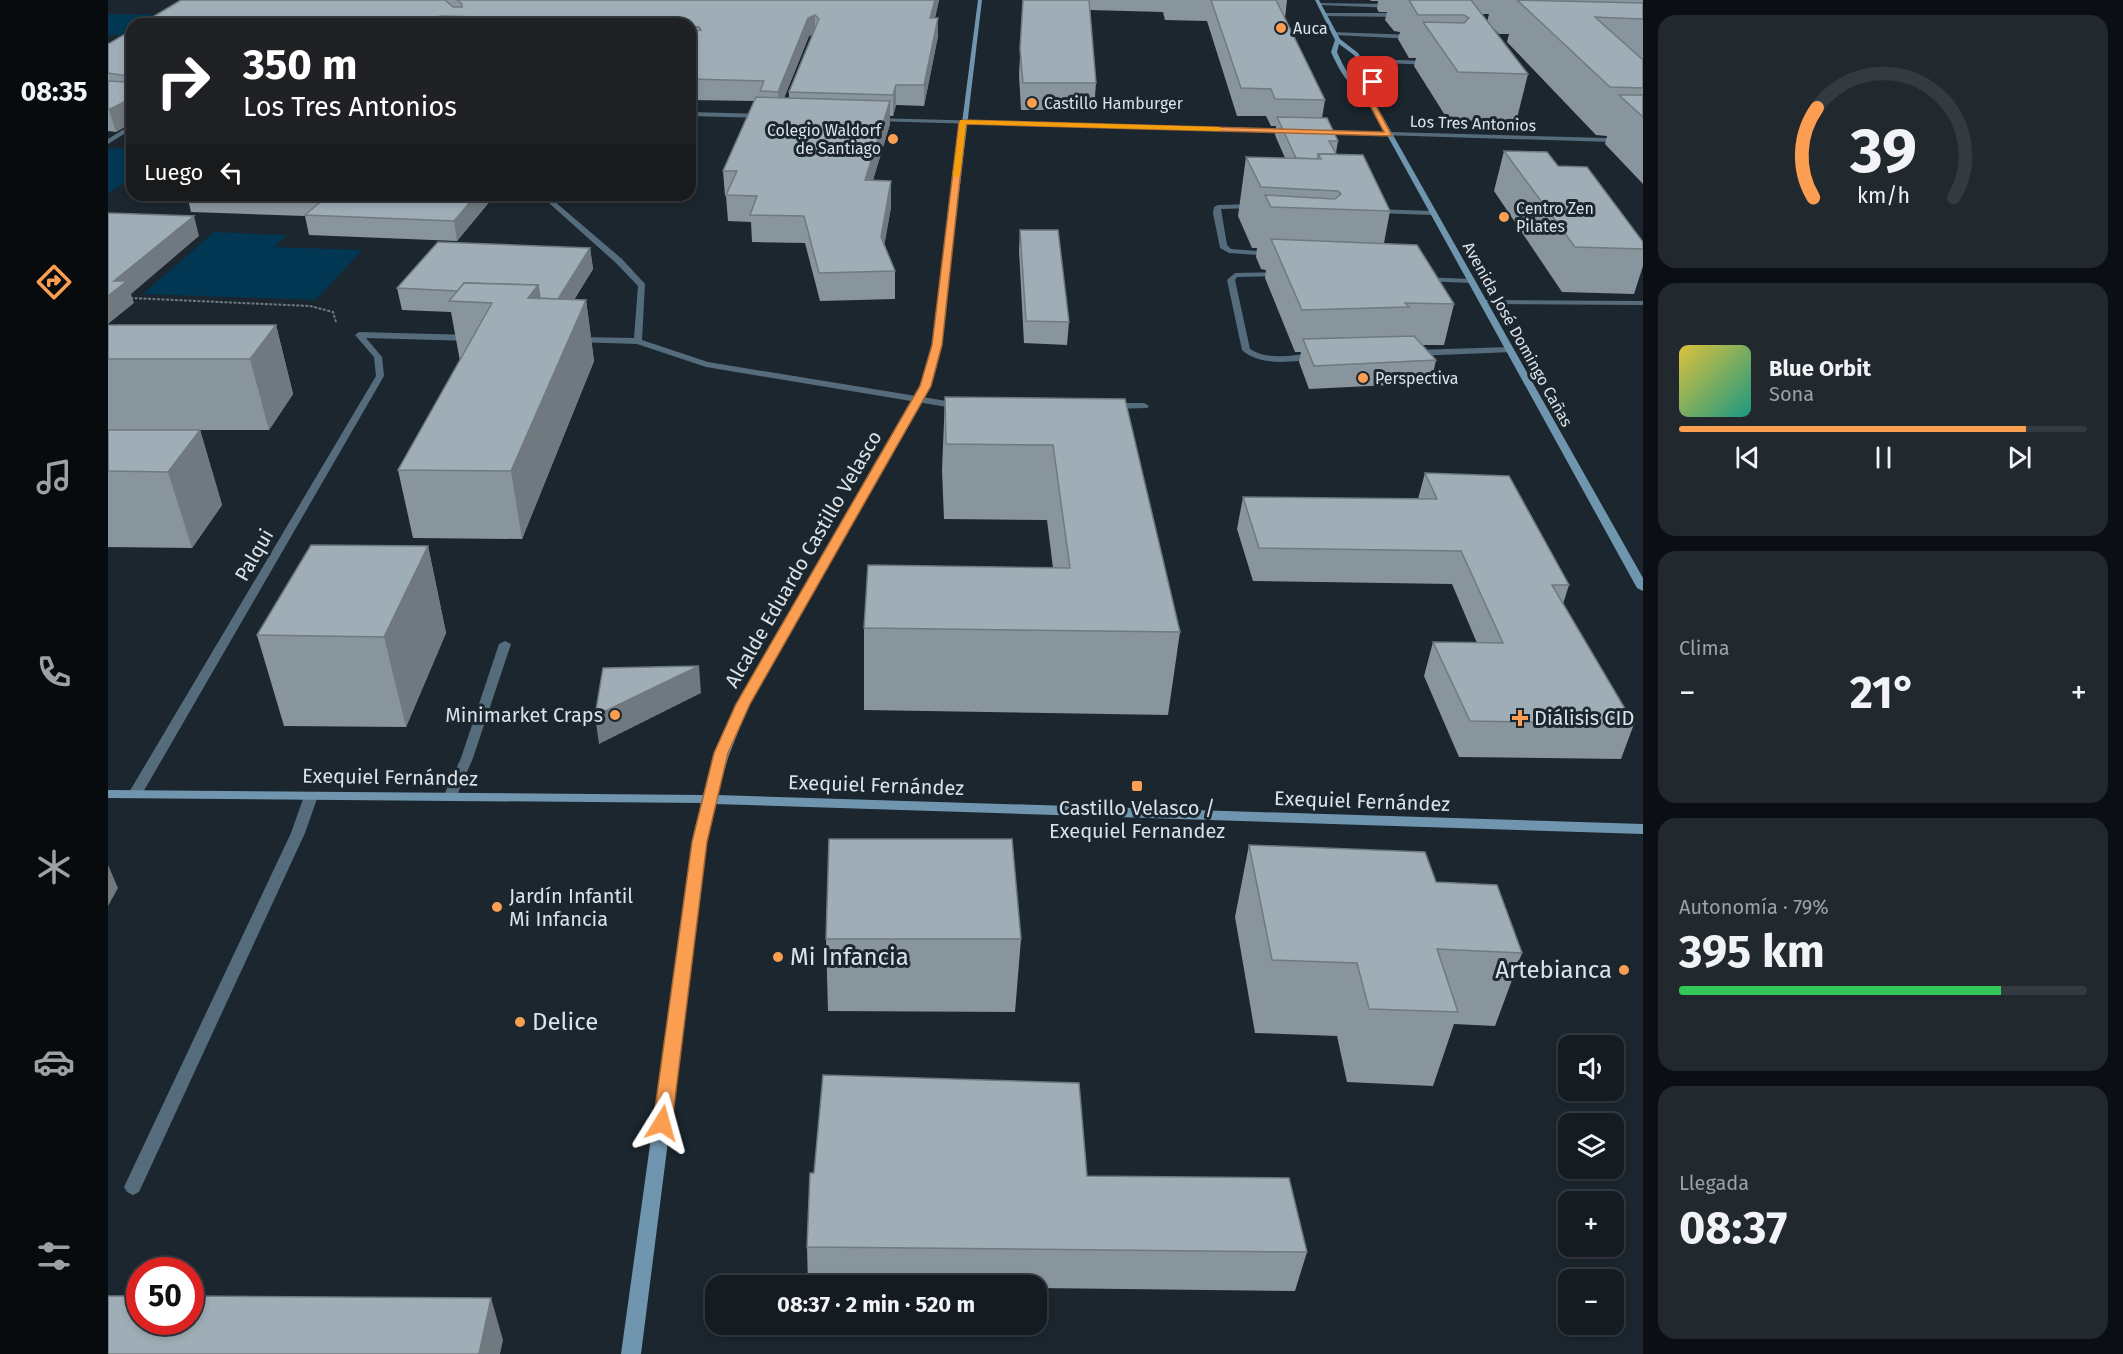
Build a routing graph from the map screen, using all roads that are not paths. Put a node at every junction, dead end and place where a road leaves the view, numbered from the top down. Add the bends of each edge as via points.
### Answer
1 (980, 0) edge
2 (1318, 2) edge
3 (1397, 6) dead end
4 (1324, 14) junction
5 (1410, 15) dead end
6 (1334, 33) junction
7 (1425, 37) edge
8 (1338, 40) junction
9 (1361, 61) junction
10 (1443, 63) edge
11 (1368, 96) junction
12 (696, 114) edge
13 (770, 116) edge
14 (864, 119) edge
15 (963, 122) junction
16 (126, 130) edge
17 (1297, 132) edge
18 (1309, 132) edge
19 (1389, 134) junction
20 (1643, 141) edge
21 (108, 142) edge
22 (550, 201) edge
23 (1266, 206) edge
24 (1370, 210) edge
25 (1433, 213) junction
26 (1277, 254) edge
27 (1288, 275) edge
28 (1416, 279) edge
29 (1471, 281) junction
30 (1483, 302) junction
31 (1643, 303) edge
32 (487, 338) edge
33 (568, 339) edge
34 (638, 341) junction
35 (1510, 350) junction
36 (1402, 354) edge
37 (1323, 356) edge
38 (918, 401) junction
39 (972, 406) edge
40 (1097, 406) edge
41 (1144, 406) dead end
42 (1643, 588) edge
43 (505, 644) dead end
44 (108, 794) edge
45 (135, 794) junction
46 (311, 796) junction
47 (450, 797) junction
48 (708, 799) junction
49 (1643, 829) edge
50 (133, 1187) dead end
51 (631, 1354) edge

1 - 15 street, Alcalde Eduardo Castillo Velasco
2 - 3 street
2 - 4 street, Avenida José Domingo Cañas
4 - 5 street
4 - 6 street, Avenida José Domingo Cañas
6 - 7 street
6 - 8 street, Avenida José Domingo Cañas
8 - 9 street, Avenida José Domingo Cañas
8 - 11 street, Avenida José Domingo Cañas via 1334,49 1337,60 1353,85
9 - 10 street
9 - 11 street, Avenida José Domingo Cañas via 1373,82
11 - 19 street, Avenida José Domingo Cañas
12 - 13 street
14 - 15 street
15 - 17 street
15 - 38 street, Alcalde Eduardo Castillo Velasco via 936,351
16 - 21 street
18 - 19 street, Los Tres Antonios
19 - 20 street, Los Tres Antonios
19 - 25 street, Avenida José Domingo Cañas
22 - 34 street via 642,286
23 - 26 street via 1218,207 1223,246 1229,251
24 - 25 street
25 - 29 street, Avenida José Domingo Cañas
27 - 37 street via 1244,273 1231,280 1246,350 1252,356 1267,358
28 - 29 street
29 - 30 street, Avenida José Domingo Cañas
30 - 31 street
30 - 35 street, Avenida José Domingo Cañas
32 - 45 street, Palqui via 359,336 378,357 380,376
33 - 34 street
34 - 38 street via 706,364
35 - 36 street
35 - 42 street, Avenida José Domingo Cañas
38 - 39 street
38 - 48 street, Alcalde Eduardo Castillo Velasco via 743,704 721,753
40 - 41 street
43 - 47 street
44 - 45 street, Exequiel Fernández
45 - 46 street, Exequiel Fernández
46 - 47 street, Exequiel Fernández
46 - 50 street via 298,833
47 - 48 street, Exequiel Fernández
48 - 49 street, Exequiel Fernández
48 - 51 street, Alcalde Eduardo Castillo Velasco via 699,842

